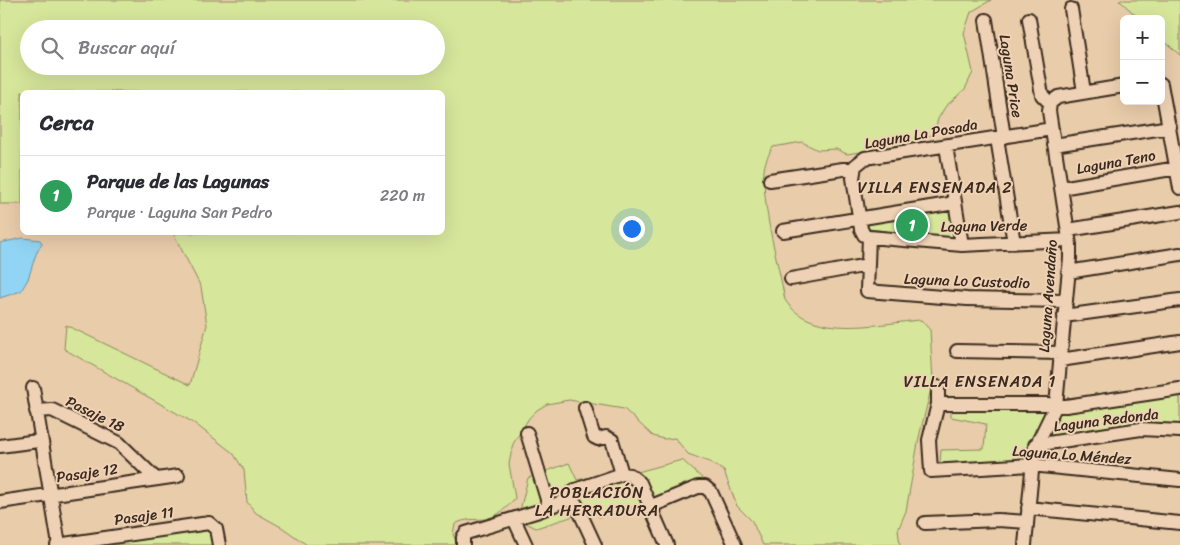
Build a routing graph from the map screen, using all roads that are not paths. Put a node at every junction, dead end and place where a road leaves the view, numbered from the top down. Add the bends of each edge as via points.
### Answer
1 (1072, 9) dead end
2 (986, 20) dead end
3 (1029, 20) dead end
4 (1120, 87) edge
5 (1084, 92) junction
6 (1050, 103) junction
7 (1165, 103) edge
8 (1170, 126) junction
9 (1052, 129) junction
10 (1001, 137) junction
11 (1054, 145) junction
12 (946, 146) junction
13 (1177, 168) junction
14 (854, 169) junction
15 (770, 180) dead end
16 (1180, 185) edge
17 (1061, 188) junction
18 (955, 203) junction
19 (1180, 212) edge
20 (859, 218) junction
21 (783, 230) dead end
22 (1068, 235) junction
23 (869, 237) junction
24 (1014, 243) junction
25 (962, 245) junction
26 (1180, 254) edge
27 (868, 264) junction
28 (1068, 272) junction
29 (791, 279) dead end
30 (1180, 300) edge
31 (1065, 301) junction
32 (1064, 316) junction
33 (1180, 342) edge
34 (957, 352) dead end
35 (1060, 357) junction
36 (938, 387) dead end
37 (33, 388) dead end
38 (1180, 389) edge
39 (938, 404) junction
40 (1056, 405) junction
41 (585, 408) dead end
42 (36, 411) junction
43 (1180, 431) edge
44 (527, 433) dead end
45 (42, 443) junction
46 (1035, 445) junction
47 (0, 446) edge
48 (1031, 465) junction
49 (622, 474) junction
50 (178, 476) dead end
51 (156, 479) junction
52 (1180, 480) edge
53 (51, 494) junction
54 (569, 499) junction
55 (0, 502) edge
56 (549, 506) junction
57 (649, 507) junction
58 (1028, 508) junction
59 (514, 519) junction
60 (1027, 522) junction
61 (925, 523) dead end
62 (1180, 523) edge
63 (58, 545) edge
64 (219, 545) edge
65 (463, 545) edge
66 (526, 545) edge
67 (595, 545) edge
68 (667, 545) edge
69 (735, 545) edge
70 (1025, 545) edge

1 - 5 street
2 - 10 street, Laguna Price
3 - 6 street, Laguna Avendaño via 1042,95
4 - 5 street
5 - 6 street via 1058,97
6 - 9 street, Laguna Avendaño
7 - 8 street
8 - 11 street
8 - 13 street
9 - 10 street, Laguna La Posada
9 - 11 street, Laguna Avendaño
10 - 12 street, Laguna La Posada
10 - 24 street, Laguna Price
11 - 17 street, Laguna Avendaño
12 - 14 street, Laguna La Posada via 865,158
12 - 18 street
13 - 16 street
13 - 17 street, Laguna Teno
14 - 15 street, Laguna La Posada
14 - 20 street
17 - 22 street, Laguna Avendaño
18 - 20 street
18 - 25 street
19 - 22 street, Laguna Verde
20 - 21 street
20 - 23 street via 862,232
22 - 24 street, Laguna Verde
22 - 28 street, Laguna Avendaño
23 - 25 street, Laguna Verde
23 - 27 street
24 - 25 street, Laguna Verde
26 - 28 street
27 - 29 street
27 - 31 street, Laguna Lo Custodio via 867,291 967,299
28 - 31 street, Laguna Avendaño
30 - 32 street
31 - 32 street, Laguna Avendaño
32 - 35 street, Laguna Avendaño
33 - 35 street
34 - 35 street
35 - 40 street, Laguna Avendaño
36 - 39 street
37 - 42 street
38 - 40 street, Laguna Redonda
39 - 40 street, Laguna Redonda
39 - 48 street, Laguna Lo Méndez via 929,440 931,471
40 - 46 street, Laguna Avendaño
41 - 49 street via 594,437 612,440
42 - 45 street
42 - 51 street, Pasaje 18 via 52,410 119,443
43 - 46 street, Laguna Redonda via 1136,430
44 - 56 street
45 - 47 street
45 - 53 street
46 - 48 street, Laguna Avendaño
48 - 52 street, Laguna Lo Méndez
48 - 58 street, Laguna Avendaño
49 - 54 street via 573,491
49 - 57 street via 638,481
50 - 51 street, Pasaje 12
51 - 53 street, Pasaje 12
53 - 55 street, Pasaje 12
53 - 63 street
54 - 56 street
54 - 67 street via 576,504
56 - 59 street
57 - 68 street
57 - 69 street via 705,487 711,492
58 - 60 street, Laguna Avendaño
58 - 62 street
59 - 65 street via 466,534
59 - 66 street
60 - 61 street
60 - 70 street, Laguna Avendaño
63 - 64 street, Pasaje 11 via 209,523 216,529

